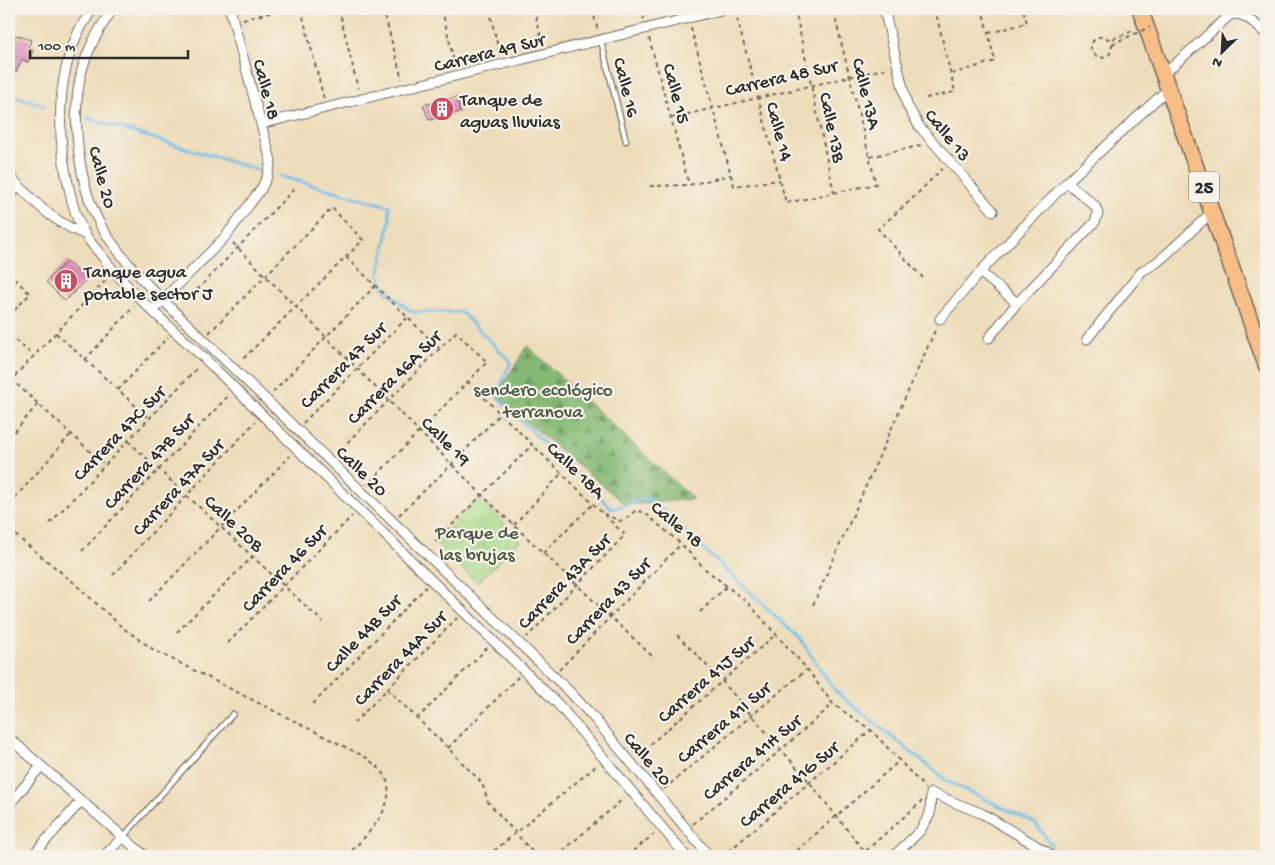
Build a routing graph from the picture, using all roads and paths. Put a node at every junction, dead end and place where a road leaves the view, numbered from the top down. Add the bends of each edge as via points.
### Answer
1 (92, 9) edge
2 (113, 9) edge
3 (230, 9) edge
4 (287, 9) edge
5 (301, 9) edge
6 (339, 9) edge
7 (383, 9) edge
8 (442, 9) edge
9 (489, 9) edge
10 (534, 9) edge
11 (592, 9) edge
12 (642, 9) edge
13 (725, 9) edge
14 (734, 9) edge
15 (795, 9) edge
16 (833, 9) edge
17 (884, 9) edge
18 (935, 9) edge
19 (982, 9) edge
20 (1023, 9) edge
21 (1140, 9) edge
22 (1261, 9) edge
23 (1245, 16) junction
24 (689, 18) junction
25 (234, 22) junction
26 (1148, 26) junction
27 (647, 28) junction
28 (989, 34) junction
29 (1266, 34) edge
30 (601, 41) junction
31 (545, 54) junction
32 (502, 64) junction
33 (898, 66) junction
34 (952, 74) junction
35 (458, 75) junction
36 (850, 77) junction
37 (1167, 81) junction
38 (811, 86) junction
39 (404, 89) junction
40 (758, 98) junction
41 (926, 98) dead end
42 (360, 100) junction
43 (326, 108) junction
44 (713, 108) junction
45 (671, 118) junction
46 (261, 124) junction
47 (626, 141) dead end
48 (933, 142) junction
49 (870, 158) junction
50 (950, 162) junction
51 (9, 175) edge
52 (731, 175) junction
53 (780, 180) junction
54 (1067, 182) junction
55 (688, 185) junction
56 (650, 186) dead end
57 (296, 187) dead end
58 (21, 188) junction
59 (834, 193) junction
60 (9, 199) edge
61 (993, 211) dead end
62 (1212, 212) junction
63 (84, 234) junction
64 (226, 236) junction
65 (238, 249) junction
66 (346, 257) junction
67 (114, 272) junction
68 (980, 272) junction
69 (9, 273) edge
70 (265, 276) junction
71 (923, 278) dead end
72 (375, 286) junction
73 (197, 290) dead end
74 (140, 300) junction
75 (163, 300) junction
76 (1017, 303) junction
77 (296, 307) junction
78 (152, 311) junction
79 (9, 316) edge
80 (407, 318) junction
81 (940, 319) joint
82 (174, 330) junction
83 (56, 332) junction
84 (9, 335) edge
85 (326, 337) junction
86 (989, 338) dead end
87 (203, 339) junction
88 (1088, 339) dead end
89 (440, 348) junction
90 (34, 356) junction
91 (244, 358) dead end
92 (205, 359) junction
93 (86, 360) junction
94 (1266, 365) edge
95 (357, 369) junction
96 (10, 380) edge
97 (468, 381) junction
98 (235, 388) junction
99 (118, 390) junction
100 (266, 400) junction
101 (388, 401) junction
102 (38, 404) junction
103 (500, 414) junction
104 (262, 415) junction
105 (150, 419) junction
106 (297, 430) junction
107 (418, 431) junction
108 (71, 434) junction
109 (9, 438) edge
110 (128, 441) junction
111 (532, 445) junction
112 (297, 449) junction
113 (329, 461) junction
114 (452, 464) junction
115 (105, 465) junction
116 (158, 470) junction
117 (562, 474) junction
118 (361, 491) junction
119 (482, 495) junction
120 (186, 496) junction
121 (15, 498) dead end
122 (593, 504) junction
123 (359, 509) junction
124 (604, 514) junction
125 (392, 522) junction
126 (50, 523) dead end
127 (514, 525) junction
128 (221, 527) junction
129 (9, 530) edge
130 (625, 535) joint
131 (435, 542) dead end
132 (681, 544) junction
133 (82, 551) dead end
134 (543, 553) junction
135 (252, 557) junction
136 (112, 575) dead end
137 (432, 580) junction
138 (577, 585) junction
139 (284, 586) junction
140 (727, 586) junction
141 (149, 601) dead end
142 (813, 605) dead end
143 (464, 611) junction
144 (700, 612) dead end
145 (611, 616) junction
146 (323, 622) dead end
147 (178, 632) dead end
148 (678, 635) dead end
149 (775, 635) junction
150 (494, 640) junction
151 (228, 643) dead end
152 (520, 644) junction
153 (654, 658) dead end
154 (525, 670) junction
155 (807, 670) junction
156 (554, 676) junction
157 (722, 681) junction
158 (387, 689) junction
159 (312, 704) dead end
160 (833, 704) junction
161 (233, 714) dead end
162 (751, 714) junction
163 (417, 720) junction
164 (354, 723) dead end
165 (871, 730) junction
166 (9, 738) edge
167 (448, 748) junction
168 (781, 750) junction
169 (604, 759) junction
170 (900, 761) junction
171 (630, 762) junction
172 (41, 766) junction
173 (810, 783) junction
174 (631, 791) junction
175 (930, 793) junction
176 (658, 794) junction
177 (81, 801) junction
178 (9, 805) edge
179 (836, 817) junction
180 (662, 828) junction
181 (687, 828) junction
182 (515, 832) junction
183 (123, 837) junction
184 (865, 852) junction
185 (32, 856) edge
186 (104, 856) edge
187 (145, 856) edge
188 (347, 856) edge
189 (488, 856) edge
190 (536, 856) edge
191 (557, 856) edge
192 (627, 856) edge
193 (686, 856) edge
194 (710, 856) edge
195 (722, 856) edge
196 (791, 856) edge
197 (860, 856) edge
198 (894, 856) edge
199 (1050, 856) edge

1 - 63 street, Calle 20 via 77,36 61,102 64,170
2 - 75 street, Calle 20 via 93,40 82,70 77,136 80,166 88,197 101,225 121,254
3 - 25 street, Calle 18
4 - 25 path
5 - 43 path
6 - 42 path
7 - 39 path
8 - 35 path
9 - 32 path
10 - 31 path
11 - 30 path
12 - 27 path, Calle 15
13 - 24 street, Carrera 49 Sur
14 - 40 path, Calle 14
15 - 38 path, Calle 13B
16 - 36 path, Calle 13A
17 - 33 street, Calle 13
18 - 34 path
19 - 28 path
20 - 28 path via 1027,23
21 - 26 highway, 25
22 - 23 lane
23 - 29 street
23 - 37 street via 1238,13 1230,15
24 - 27 street, Carrera 49 Sur
24 - 44 path
25 - 46 street, Calle 18
26 - 26 path, bridge via 1112,44 1109,56 1103,58 1092,52 1093,40 1099,37 1110,40
26 - 37 highway, 25
27 - 30 street, Carrera 49 Sur
27 - 45 path, Calle 15
28 - 34 path via 996,61
30 - 31 street, Carrera 49 Sur
30 - 47 lane, Calle 16
31 - 32 street, Carrera 49 Sur
32 - 35 street, Carrera 49 Sur
33 - 36 path, Carrera 48 Sur
33 - 48 street, Calle 13 via 907,106
34 - 41 path via 955,92
35 - 39 street, Carrera 49 Sur
36 - 38 path, Carrera 48 Sur
36 - 49 path, Calle 13A
37 - 54 street
37 - 62 highway, 25
38 - 40 path, Carrera 48 Sur
38 - 59 path, Calle 13B
39 - 42 street, Carrera 49 Sur
40 - 44 path, Carrera 48 Sur
40 - 53 path, Calle 14
42 - 43 street, Carrera 49 Sur
43 - 46 street, Carrera 49 Sur
44 - 45 path, Carrera 48 Sur
44 - 52 path
45 - 55 path, Calle 15
46 - 64 street, Calle 18 via 271,161 267,178
48 - 49 path
48 - 50 street, Calle 13
49 - 59 path, Calle 13A via 876,184
50 - 61 street, Calle 13
50 - 71 path via 878,229
51 - 58 street, Calle 20
52 - 53 path via 734,186
52 - 55 path
53 - 59 path, Calle 14 via 786,203
54 - 68 street
54 - 76 street via 1095,206 1098,213 1095,222
55 - 56 path
57 - 65 path
58 - 60 lane
58 - 63 street, Calle 20 via 49,216
62 - 88 street via 1163,257 1142,271
62 - 94 highway, 25
63 - 67 street, Calle 20
64 - 65 path, Calle 19
64 - 75 street
65 - 70 path, Calle 19
65 - 73 path
66 - 70 path via 363,240 332,208
66 - 72 path
66 - 77 path
67 - 74 street, Calle 20
67 - 83 path
68 - 76 street
68 - 81 street
69 - 79 path via 30,294
70 - 77 path, Calle 19
70 - 87 path
72 - 80 path
72 - 85 path
74 - 78 street, Calle 20
74 - 93 path
75 - 78 street
75 - 87 street, Calle 20
76 - 86 street
77 - 85 path, Calle 19
77 - 91 path
78 - 82 street, Calle 20
80 - 89 path
80 - 95 path, Carrera 47 Sur
81 - 142 path
82 - 92 street, Calle 20
82 - 99 path
83 - 90 path
83 - 93 path
84 - 90 path
85 - 95 path, Calle 19
85 - 100 path
87 - 100 street, Calle 20
89 - 97 path, Carrera 46A Sur via 456,332 487,362
89 - 101 path, Carrera 46A Sur
90 - 96 path
92 - 98 street, Calle 20
92 - 105 path, Carrera 47C Sur
93 - 99 path
95 - 101 path, Calle 19
95 - 106 path, Carrera 47 Sur
96 - 102 path
97 - 103 path, Calle 18A
97 - 107 path
98 - 104 street, Calle 20
98 - 116 path, Carrera 47B Sur
99 - 105 path
100 - 106 street, Calle 20
101 - 107 path, Calle 19
101 - 113 path, Carrera 46A Sur
102 - 108 path
102 - 109 path
103 - 111 path, Calle 18A
103 - 114 path
104 - 112 street, Calle 20
104 - 120 path, Carrera 47A Sur
105 - 110 path, Carrera 47C Sur
106 - 113 street, Calle 20
107 - 114 path, Calle 19
107 - 118 path
108 - 115 path
108 - 121 path
110 - 115 path, Carrera 47C Sur
110 - 116 path, Calle 20B
111 - 117 path, Calle 18A
111 - 119 path
112 - 123 street, Calle 20
112 - 128 path
113 - 118 street, Calle 20
114 - 119 path, Calle 19
114 - 125 path
115 - 126 path, Carrera 47C Sur
116 - 120 path, Calle 20B
116 - 133 path, Carrera 47B Sur
117 - 122 path, Calle 18A
117 - 127 path
118 - 125 street, Calle 20
119 - 127 path, Calle 19
119 - 131 path
120 - 128 path, Calle 20B
120 - 136 path, Carrera 47A Sur
122 - 124 path, Calle 18A
122 - 134 path
123 - 137 street, Calle 20
123 - 139 path, Carrera 46 Sur
124 - 130 path, Calle 18A
124 - 132 path, Calle 18 via 620,520 636,510 645,513
125 - 152 street, Calle 20
127 - 134 path, Calle 19
128 - 135 path, Calle 20B
128 - 141 path
129 - 188 path via 123,628 154,650 367,758 383,772 389,787 385,810
130 - 138 path, Carrera 43A Sur
132 - 140 path, Calle 18
132 - 145 path, Carrera 43 Sur
134 - 138 path, Calle 19
135 - 139 path, Calle 20B
135 - 147 path
137 - 143 street, Calle 20
137 - 159 path, Calle 44B Sur
138 - 145 path, Calle 19
138 - 152 path, Carrera 43A Sur
139 - 146 path, Calle 20B
139 - 151 path, Carrera 46 Sur
140 - 144 path
140 - 149 path, Calle 18 via 748,603
143 - 150 street, Calle 20
143 - 158 path, Carrera 44A Sur
145 - 153 path, Calle 19
145 - 156 path, Carrera 43 Sur
148 - 157 path
149 - 155 path, Calle 18
149 - 157 path, Carrera 41J Sur
150 - 154 street, Calle 20
150 - 163 path
152 - 156 street, Calle 20
154 - 167 path
154 - 169 street, Calle 20
155 - 160 path, Calle 18
155 - 162 path, Carrera 41I Sur
156 - 171 street, Calle 20
157 - 162 path
157 - 171 path, Carrera 41J Sur
158 - 163 path
158 - 164 path, Carrera 44A Sur
160 - 165 path, Calle 18
160 - 168 path, Carrera 41H Sur
161 - 183 lane
162 - 168 path
162 - 176 path, Carrera 41I Sur
163 - 167 path
165 - 170 path, Calle 18
165 - 173 path, Carrera 41G Sur
166 - 172 street
167 - 182 path via 482,783 488,802
168 - 173 path
168 - 181 path, Carrera 41H Sur
169 - 174 street, Calle 20
169 - 182 path
170 - 175 path, Calle 18
170 - 179 path
171 - 176 street, Calle 20
172 - 177 street
172 - 178 street
173 - 179 path
173 - 195 path, Carrera 41G Sur
174 - 180 street, Calle 20
174 - 191 path
175 - 184 path
175 - 198 street via 930,814 920,832
175 - 199 street via 983,814
176 - 181 street, Calle 20
177 - 183 street
177 - 185 street
179 - 184 path
179 - 196 path
180 - 192 path
180 - 193 street, Calle 20
181 - 194 street, Calle 20
182 - 189 path
182 - 190 path
183 - 186 street
183 - 187 street
184 - 197 path

